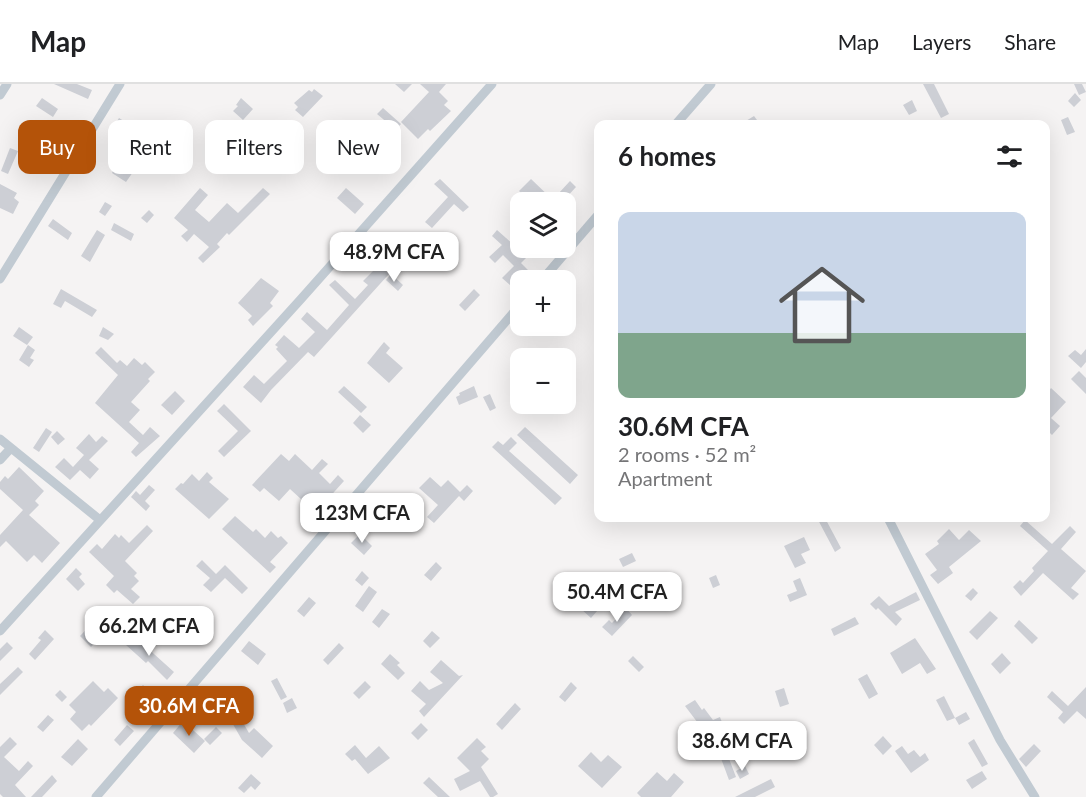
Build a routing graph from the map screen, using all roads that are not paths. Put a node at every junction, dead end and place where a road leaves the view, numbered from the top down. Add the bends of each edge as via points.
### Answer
1 (7, 84) edge
2 (120, 84) edge
3 (492, 84) edge
4 (711, 84) edge
5 (0, 95) edge
6 (685, 114) junction
7 (680, 120) edge
8 (688, 120) edge
9 (594, 220) edge
10 (551, 270) edge
11 (0, 279) edge
12 (510, 317) edge
13 (0, 439) edge
14 (11, 448) junction
15 (0, 460) edge
16 (100, 520) junction
17 (890, 522) edge
18 (0, 631) edge
19 (96, 797) edge
20 (1035, 797) edge

1 - 5 street
2 - 11 street
3 - 16 street
4 - 6 street
6 - 7 street
6 - 8 street
9 - 10 street
12 - 19 street
13 - 14 street
14 - 15 street
14 - 16 street
16 - 18 street
17 - 20 street via 1000,740

